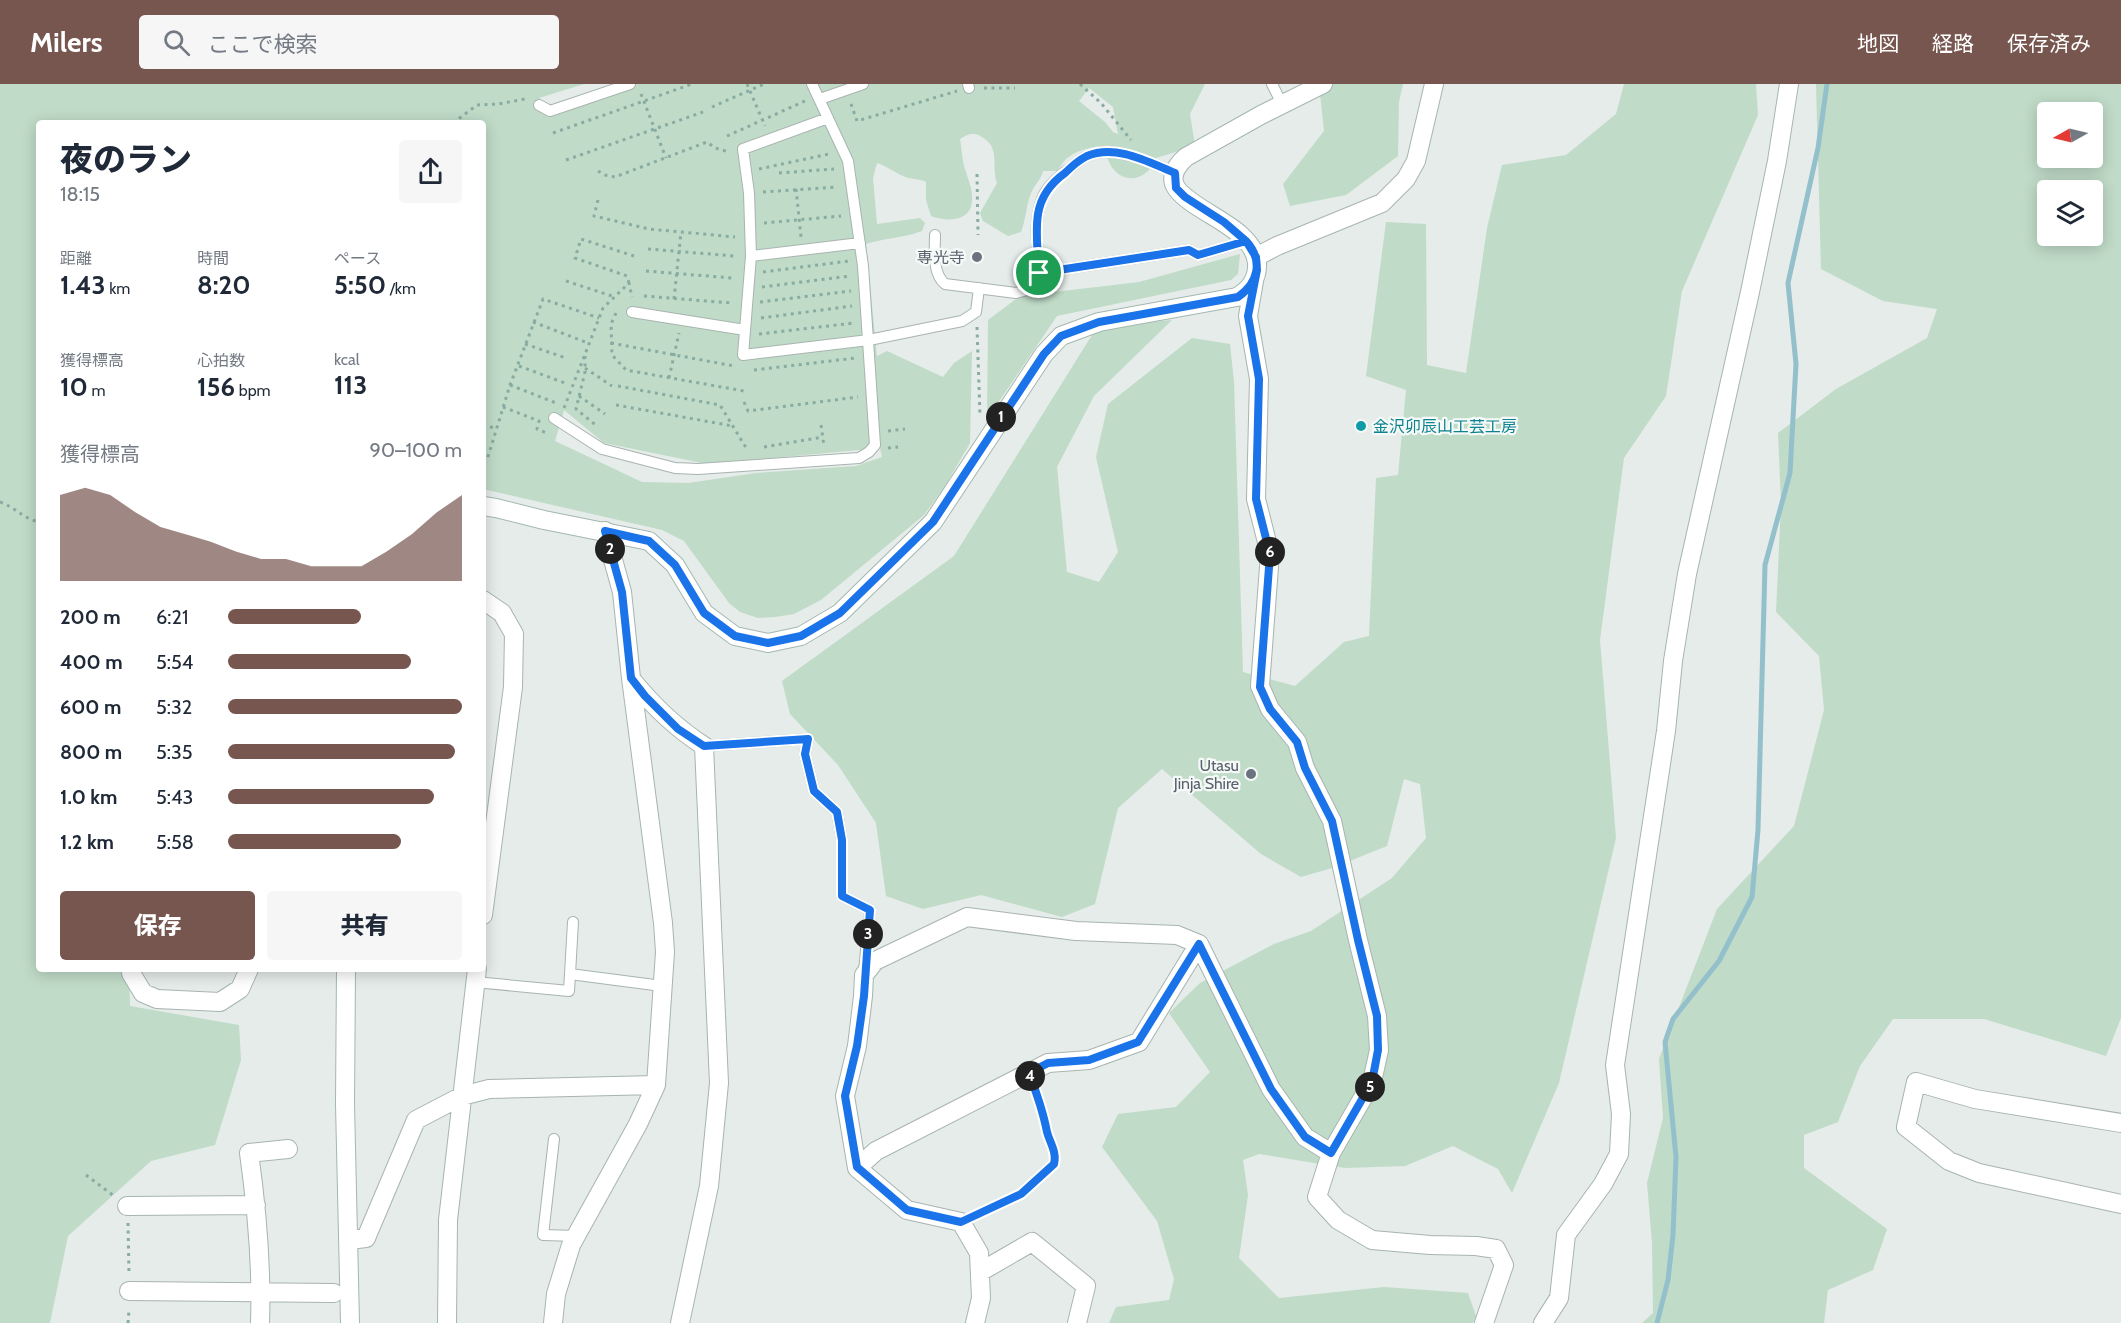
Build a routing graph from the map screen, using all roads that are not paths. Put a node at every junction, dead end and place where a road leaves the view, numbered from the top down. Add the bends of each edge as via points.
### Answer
1 (630, 84) edge
2 (812, 84) edge
3 (863, 84) edge
4 (1272, 84) edge
5 (1323, 84) edge
6 (1434, 84) edge
7 (1789, 84) edge
8 (820, 99) junction
9 (1282, 104) junction
10 (539, 105) road end
11 (828, 118) junction
12 (1175, 173) junction
13 (935, 235) dead end
14 (1246, 241) junction
15 (860, 243) junction
16 (751, 256) junction
17 (1256, 257) junction
18 (1039, 273) junction
19 (1254, 281) junction
20 (979, 288) junction
21 (633, 312) road end
22 (748, 332) junction
23 (868, 340) junction
24 (556, 420) road end
25 (486, 507) edge
26 (605, 531) junction
27 (486, 602) edge
28 (631, 678) junction
29 (704, 746) junction
30 (486, 892) edge
31 (573, 922) dead end
32 (1199, 944) junction
33 (131, 972) edge
34 (248, 972) edge
35 (346, 972) edge
36 (570, 974) junction
37 (476, 975) edge
38 (864, 975) junction
39 (662, 986) junction
40 (656, 1085) junction
41 (462, 1096) junction
42 (2121, 1123) edge
43 (554, 1139) dead end
44 (288, 1149) dead end
45 (1331, 1153) junction
46 (857, 1167) junction
47 (2121, 1204) edge
48 (256, 1205) junction
49 (127, 1206) road end
50 (576, 1236) junction
51 (349, 1240) junction
52 (980, 1272) junction
53 (129, 1291) road end
54 (261, 1291) junction
55 (334, 1293) dead end
56 (260, 1323) edge
57 (350, 1323) edge
58 (447, 1323) edge
59 (553, 1323) edge
60 (680, 1323) edge
61 (975, 1323) edge
62 (1077, 1323) edge
63 (1484, 1323) edge
64 (1543, 1323) edge

1 - 10 lane via 550,111
2 - 8 lane
3 - 8 lane
4 - 9 lane
5 - 9 street
6 - 17 street via 1416,161 1406,179 1382,203
7 - 64 street via 1777,162 1687,574 1673,661 1615,1065 1621,1114 1619,1154 1603,1184 1566,1235 1559,1298
8 - 11 lane
9 - 12 street via 1186,157
11 - 15 lane via 848,161
11 - 16 lane via 743,149
12 - 14 street via 1180,192
12 - 18 lane via 1117,153 1085,157 1056,179 1042,197 1038,213
13 - 20 lane via 939,279 945,284
14 - 17 street
14 - 18 lane via 1198,255 1189,250
15 - 16 lane
15 - 23 lane
16 - 22 lane
17 - 19 street
18 - 20 lane via 1027,290
19 - 26 street via 1238,297 1099,322 1061,336 1044,354 933,522 840,613 801,636 768,643 735,636 704,613 675,565 649,541
19 - 45 street via 1248,316 1259,379 1256,499 1270,554 1260,687 1270,709 1297,742 1305,768 1332,821 1377,1016 1378,1050 1372,1082
20 - 23 lane via 976,312 962,321
21 - 22 lane
22 - 23 lane via 743,355
23 - 24 lane via 875,445 859,458 675,468 602,449
25 - 26 street
26 - 28 street via 622,592
27 - 30 street via 502,613 514,634 513,687
28 - 29 street via 678,729
28 - 39 street via 663,923
29 - 38 lane via 808,739 805,754 814,791 837,812 842,840 842,896 870,910
29 - 60 street via 719,1083 709,1186
31 - 36 lane
32 - 38 street via 1177,935 1076,931 967,917 875,962
32 - 45 street via 1271,1089 1305,1137
32 - 46 street via 1138,1042 1089,1060 1048,1063 876,1151
33 - 34 street via 143,993 157,999 220,1002 240,989
35 - 51 street
36 - 37 lane via 569,991
36 - 39 lane
37 - 41 street
38 - 46 street via 857,1046 845,1096
39 - 40 street
40 - 41 street via 489,1089
40 - 50 street
41 - 51 street via 416,1120 366,1238
41 - 58 street via 448,1220
42 - 47 street via 1975,1099 1916,1082 1906,1127 1950,1161 1979,1173
43 - 50 lane via 543,1235
44 - 48 street via 249,1153
45 - 63 street via 1317,1197 1338,1220 1372,1240 1496,1249 1504,1265
46 - 52 street via 907,1210 961,1222 979,1253
48 - 49 street
48 - 54 street
50 - 59 street via 556,1294
51 - 57 street
52 - 61 street via 981,1298
52 - 62 street via 1032,1242 1086,1286
53 - 54 street
54 - 55 street
54 - 56 street

